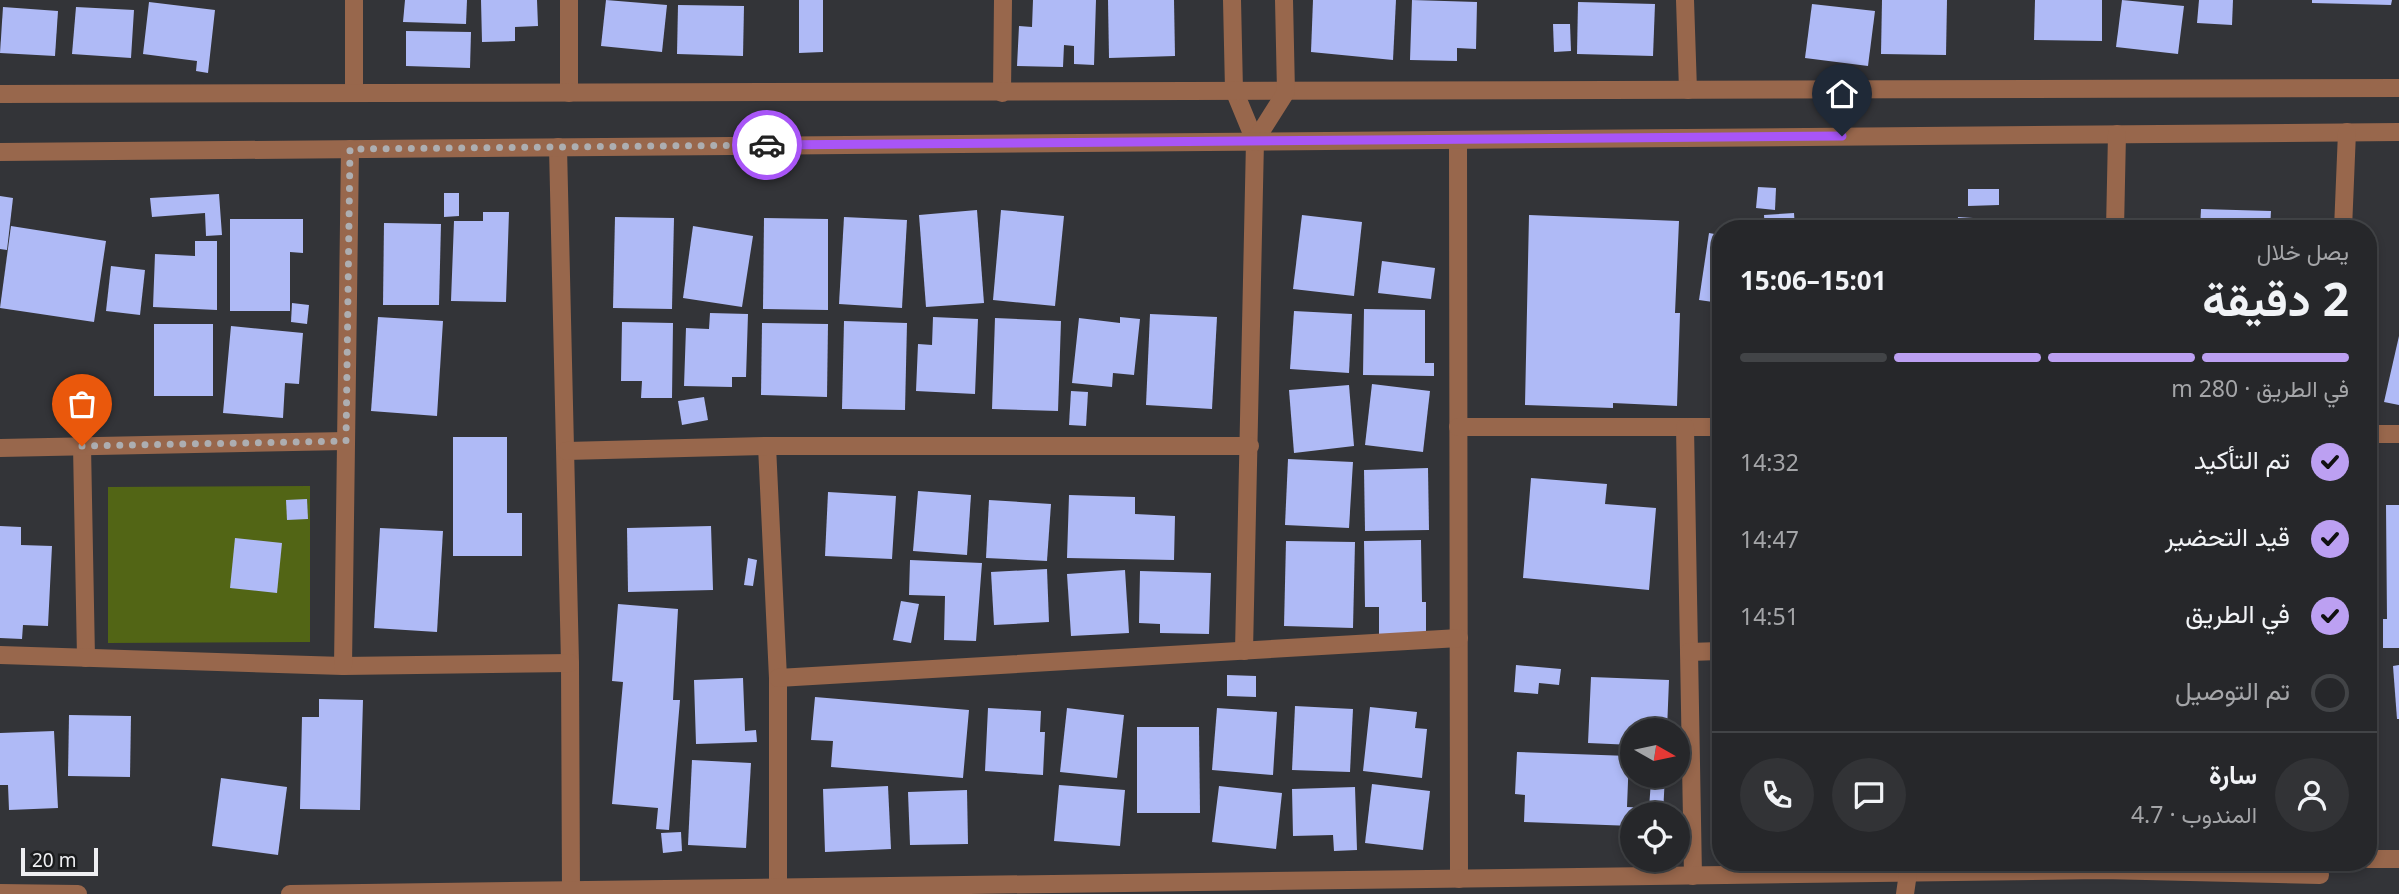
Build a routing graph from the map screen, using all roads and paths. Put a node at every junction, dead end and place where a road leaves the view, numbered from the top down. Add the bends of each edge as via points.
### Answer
1 (354, 0) edge
2 (569, 0) edge
3 (1003, 0) edge
4 (1232, 0) edge
5 (1284, 0) edge
6 (1685, 0) edge
7 (2399, 88) edge
8 (1234, 90) junction
9 (1688, 90) junction
10 (1286, 92) junction
11 (354, 93) junction
12 (569, 93) junction
13 (1003, 93) junction
14 (0, 94) edge
15 (2347, 132) junction
16 (2399, 132) edge
17 (2117, 134) junction
18 (1458, 140) junction
19 (1255, 141) junction
20 (558, 147) junction
21 (350, 149) junction
22 (0, 152) edge
23 (2115, 220) edge
24 (2343, 220) edge
25 (1458, 427) junction
26 (1685, 427) junction
27 (1712, 427) edge
28 (2377, 434) edge
29 (2399, 434) edge
30 (346, 441) junction
31 (82, 446) junction
32 (767, 446) junction
33 (1250, 446) junction
34 (0, 448) edge
35 (566, 450) junction
36 (1459, 638) junction
37 (1244, 651) junction
38 (1712, 651) edge
39 (1689, 652) junction
40 (0, 655) edge
41 (86, 658) junction
42 (570, 663) junction
43 (343, 666) junction
44 (778, 678) junction
45 (2377, 859) edge
46 (2399, 859) edge
47 (1963, 871) edge
48 (2320, 871) edge
49 (1908, 873) junction
50 (1693, 876) junction
51 (1459, 879) junction
52 (1265, 888) edge
53 (778, 889) junction
54 (0, 892) edge
55 (570, 892) edge
56 (78, 894) edge
57 (290, 894) edge
58 (1905, 894) edge
59 (2320, 894) edge

1 - 11 street
2 - 12 street
3 - 13 street
4 - 8 street
5 - 10 street
6 - 9 street
7 - 9 street
8 - 10 street
8 - 13 street
8 - 19 street
9 - 10 street
10 - 19 street
11 - 12 street
11 - 14 street
12 - 13 street
15 - 16 street
15 - 17 street
15 - 24 street
17 - 18 street
17 - 23 street
18 - 19 street
18 - 25 street
19 - 20 street
19 - 33 street
20 - 21 street
20 - 35 street
21 - 22 street
21 - 30 street
25 - 26 street
25 - 36 street
26 - 27 street
26 - 39 street
28 - 29 street
30 - 31 street
30 - 43 street
31 - 34 street
31 - 41 street
32 - 33 street
32 - 35 street
32 - 44 street
33 - 37 street
35 - 42 street
36 - 37 street
36 - 51 street
37 - 44 street
38 - 39 street
39 - 50 street
40 - 41 street
41 - 43 street
42 - 43 street
42 - 55 street
44 - 53 street
45 - 46 street
47 - 49 street
48 - 59 street
49 - 50 street
49 - 58 street
50 - 51 street
51 - 52 street
52 - 53 street
53 - 55 street
54 - 56 street
55 - 57 street

